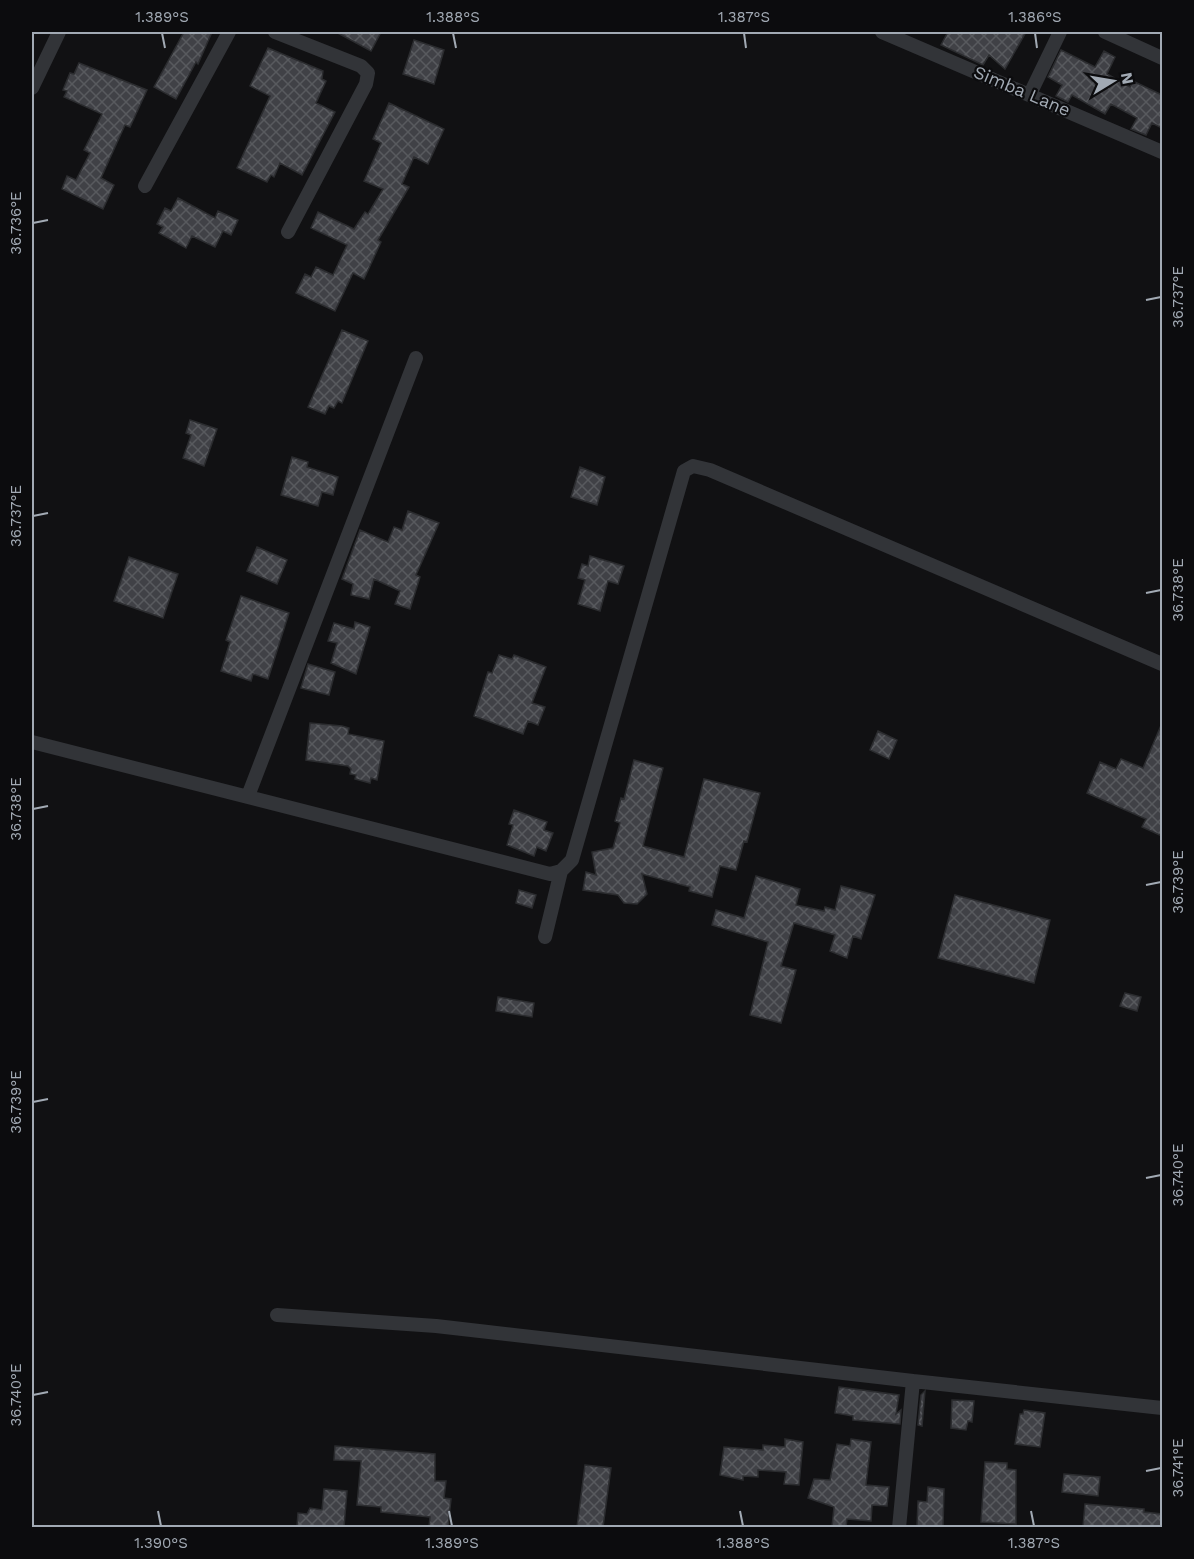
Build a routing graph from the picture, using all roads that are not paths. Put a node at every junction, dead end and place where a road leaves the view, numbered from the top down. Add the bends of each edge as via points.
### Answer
1 (60, 32) edge
2 (229, 32) edge
3 (275, 32) edge
4 (882, 32) edge
5 (1060, 32) edge
6 (1106, 32) edge
7 (1162, 58) edge
8 (32, 88) edge
9 (1030, 94) junction
10 (1162, 152) edge
11 (145, 186) dead end
12 (288, 232) dead end
13 (416, 358) dead end
14 (1162, 664) edge
15 (32, 742) edge
16 (248, 796) junction
17 (561, 871) junction
18 (545, 937) dead end
19 (277, 1315) dead end
20 (913, 1381) junction
21 (1162, 1408) edge
22 (899, 1527) edge

1 - 8 street
2 - 11 street
3 - 12 street via 361,66 368,73 366,84
4 - 9 street, Simba Lane
5 - 9 street
6 - 7 street
9 - 10 street, Simba Lane
13 - 16 street
14 - 17 street via 693,466 684,471 572,860
15 - 16 street
16 - 17 street via 550,874
17 - 18 street
19 - 20 street via 436,1326
20 - 21 street
20 - 22 street

